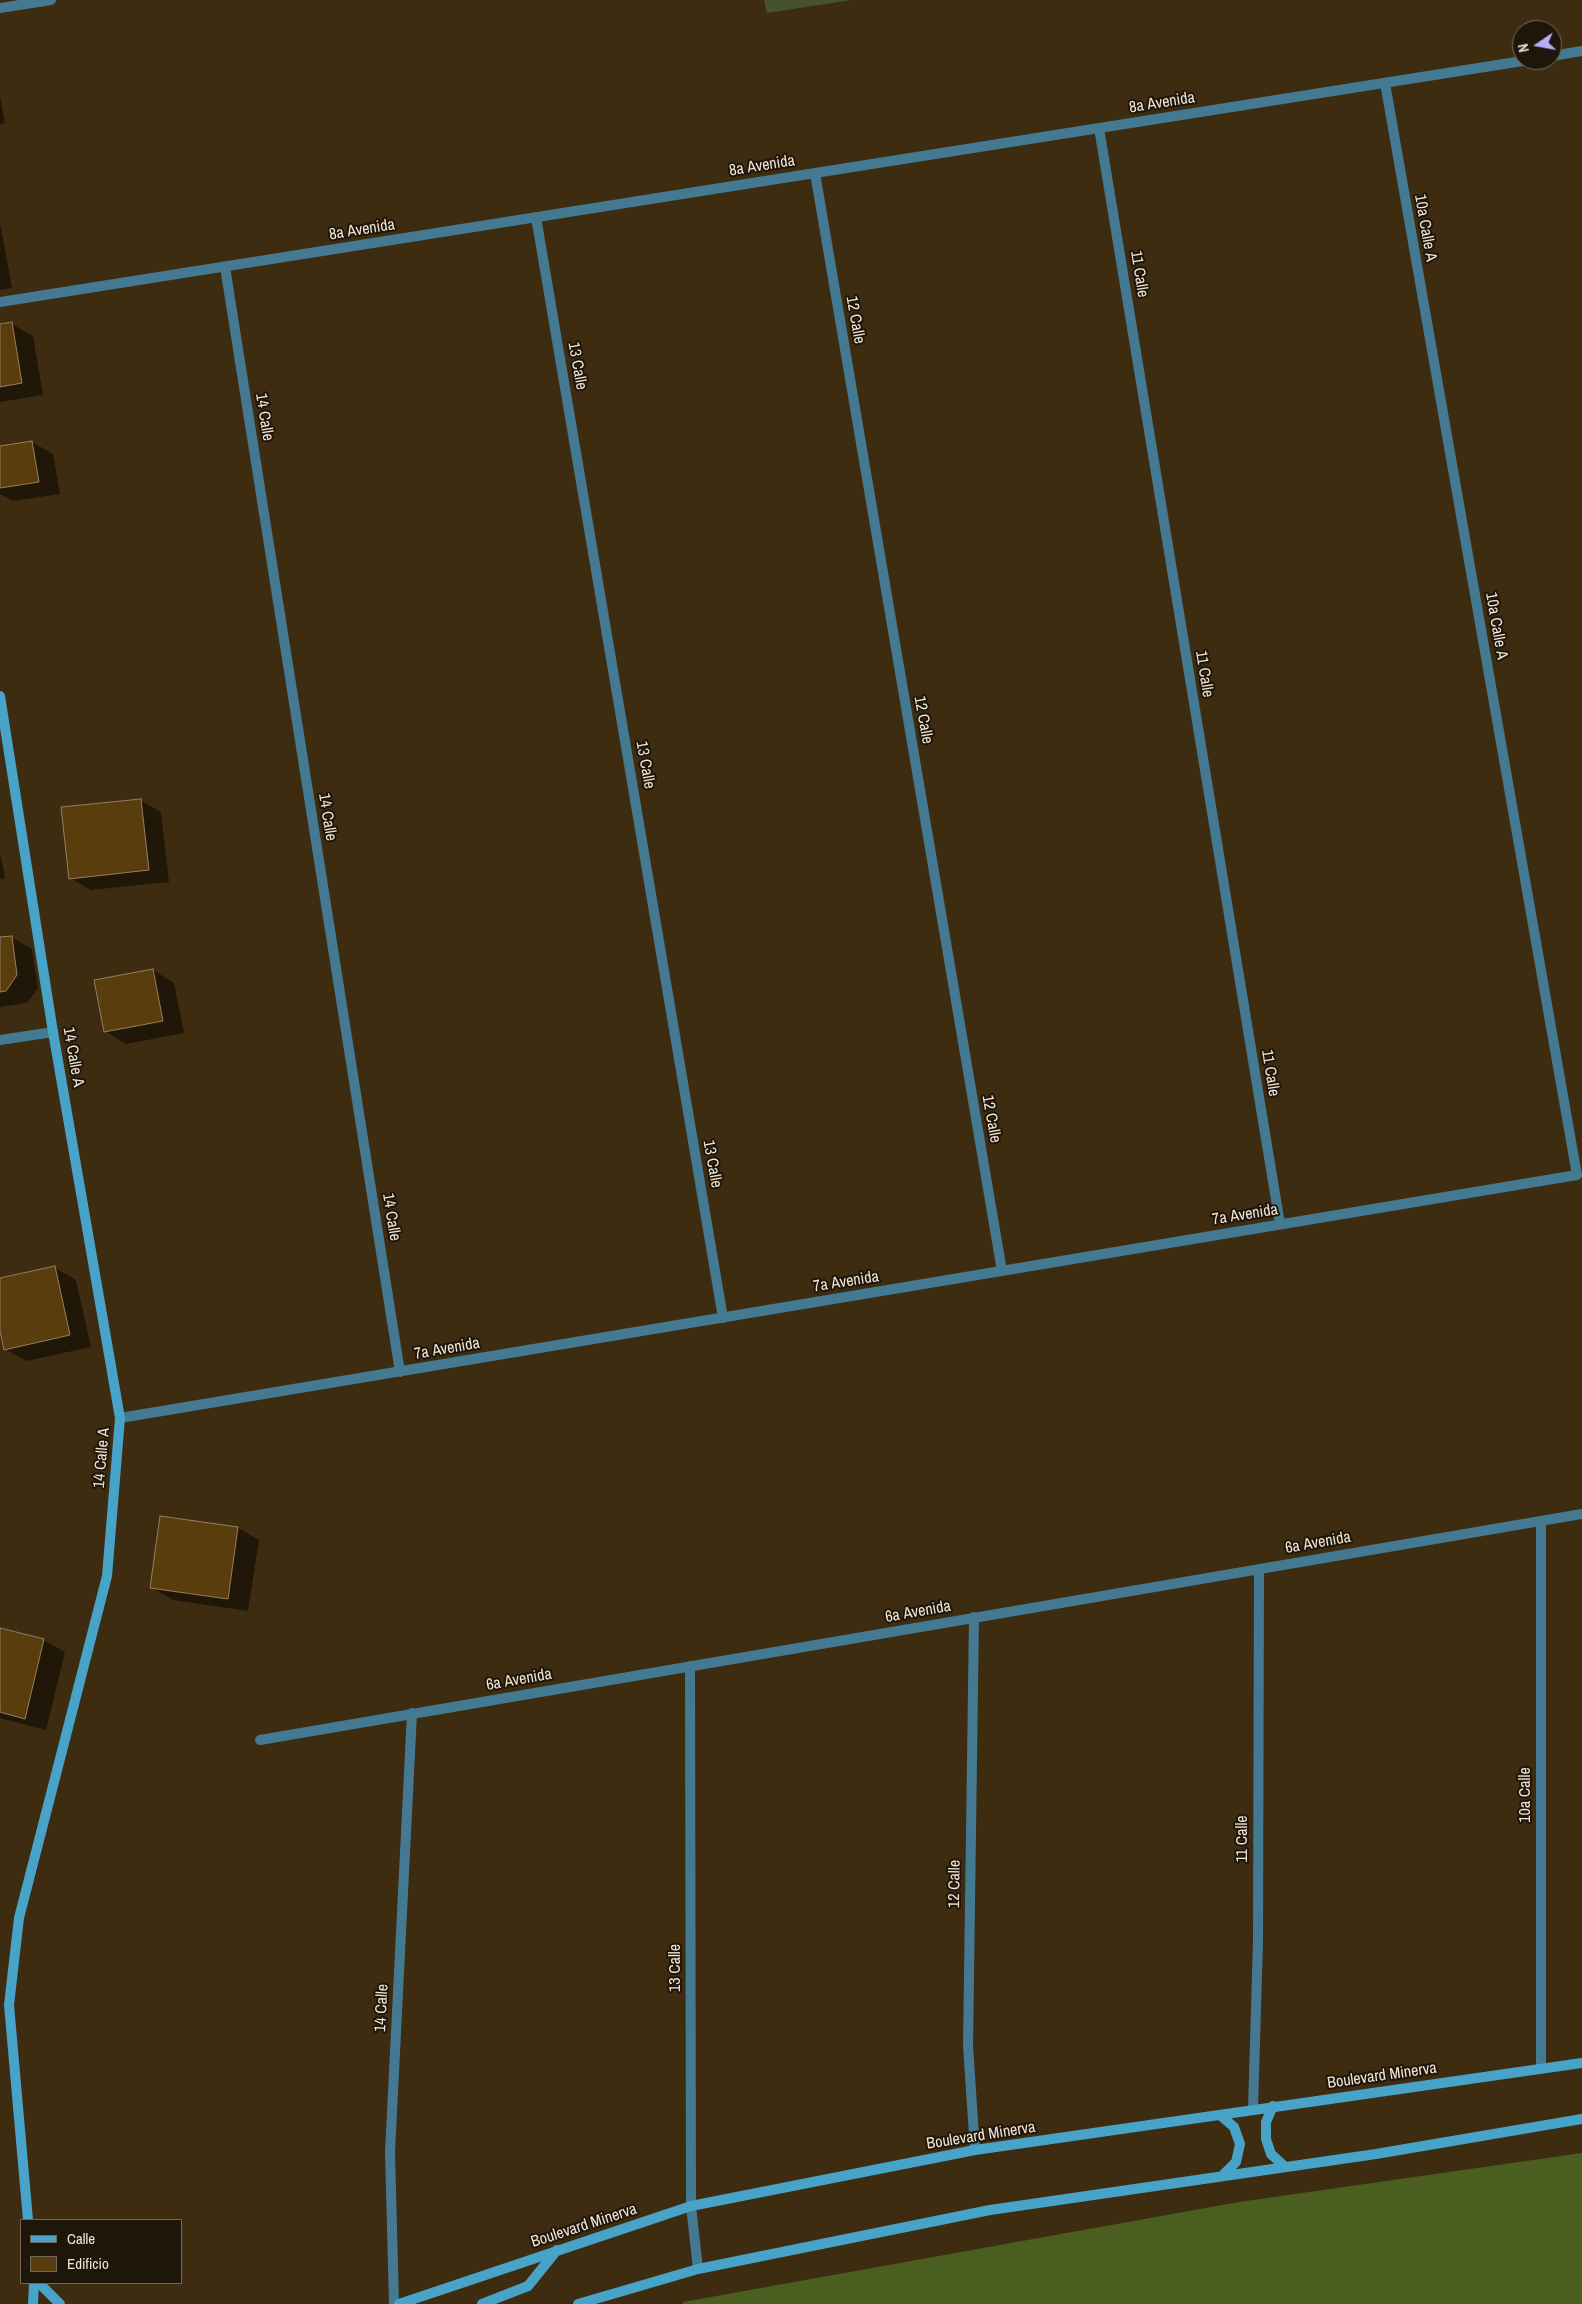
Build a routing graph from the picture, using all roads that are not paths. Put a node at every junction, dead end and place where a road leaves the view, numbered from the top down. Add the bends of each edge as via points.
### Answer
1 (51, 0) edge
2 (0, 8) edge
3 (1582, 51) edge
4 (1562, 54) edge
5 (1512, 63) edge
6 (1385, 83) junction
7 (1099, 128) junction
8 (815, 173) junction
9 (536, 217) junction
10 (225, 267) junction
11 (0, 302) edge
12 (0, 696) edge
13 (53, 1032) junction
14 (0, 1040) edge
15 (1582, 1165) edge
16 (1577, 1175) junction
17 (1280, 1224) junction
18 (1002, 1271) junction
19 (723, 1318) junction
20 (400, 1372) junction
21 (120, 1418) junction
22 (1582, 1514) edge
23 (1541, 1521) junction
24 (1258, 1569) junction
25 (974, 1617) junction
26 (690, 1666) junction
27 (412, 1713) junction
28 (260, 1740) dead end
29 (1582, 2063) edge
30 (1541, 2069) junction
31 (1273, 2106) junction
32 (1253, 2109) junction
33 (1220, 2115) junction
34 (1582, 2119) edge
35 (975, 2150) junction
36 (1284, 2166) junction
37 (1223, 2175) junction
38 (691, 2206) junction
39 (28, 2219) edge
40 (558, 2250) junction
41 (698, 2269) junction
42 (34, 2284) edge
43 (40, 2284) edge
44 (34, 2304) edge
45 (60, 2304) edge
46 (394, 2304) edge
47 (399, 2304) edge
48 (482, 2304) edge
49 (578, 2304) edge

1 - 2 street
3 - 4 street
5 - 6 street, 8a Avenida
6 - 7 street, 8a Avenida
6 - 16 street, 10a Calle A
7 - 8 street, 8a Avenida
7 - 17 street, 11 Calle
8 - 9 street, 8a Avenida
8 - 18 street, 12 Calle
9 - 10 street, 8a Avenida
9 - 19 street, 13 Calle
10 - 11 street, 8a Avenida
10 - 20 street, 14 Calle
12 - 13 street, 14 Calle A
13 - 14 street
13 - 21 street, 14 Calle A
15 - 16 street
16 - 17 street, 7a Avenida
17 - 18 street, 7a Avenida
18 - 19 street, 7a Avenida
19 - 20 street, 7a Avenida
20 - 21 street, 7a Avenida
21 - 39 street, 14 Calle A via 107,1576 19,1918 9,2004
22 - 23 street, 6a Avenida
23 - 24 street, 6a Avenida
23 - 30 street, 10a Calle
24 - 25 street, 6a Avenida
24 - 32 street, 11 Calle via 1258,1941
25 - 26 street, 6a Avenida
25 - 35 street, 12 Calle via 968,2046
26 - 27 street, 6a Avenida
26 - 38 street, 13 Calle
27 - 28 street, 6a Avenida
27 - 46 street, 14 Calle via 390,2152
29 - 30 street, Boulevard Minerva
30 - 31 street, Boulevard Minerva
31 - 32 street, Boulevard Minerva
31 - 36 street via 1266,2122 1266,2139 1272,2154
32 - 33 street, Boulevard Minerva
33 - 35 street, Boulevard Minerva
33 - 37 street via 1234,2127 1240,2144 1236,2162
34 - 36 street
35 - 38 street, Boulevard Minerva
36 - 37 street
37 - 41 street via 990,2210
38 - 40 street, Boulevard Minerva
38 - 41 street, 13 Calle
40 - 47 street, Boulevard Minerva
40 - 48 street via 528,2286
41 - 49 street
42 - 44 street
43 - 45 street

